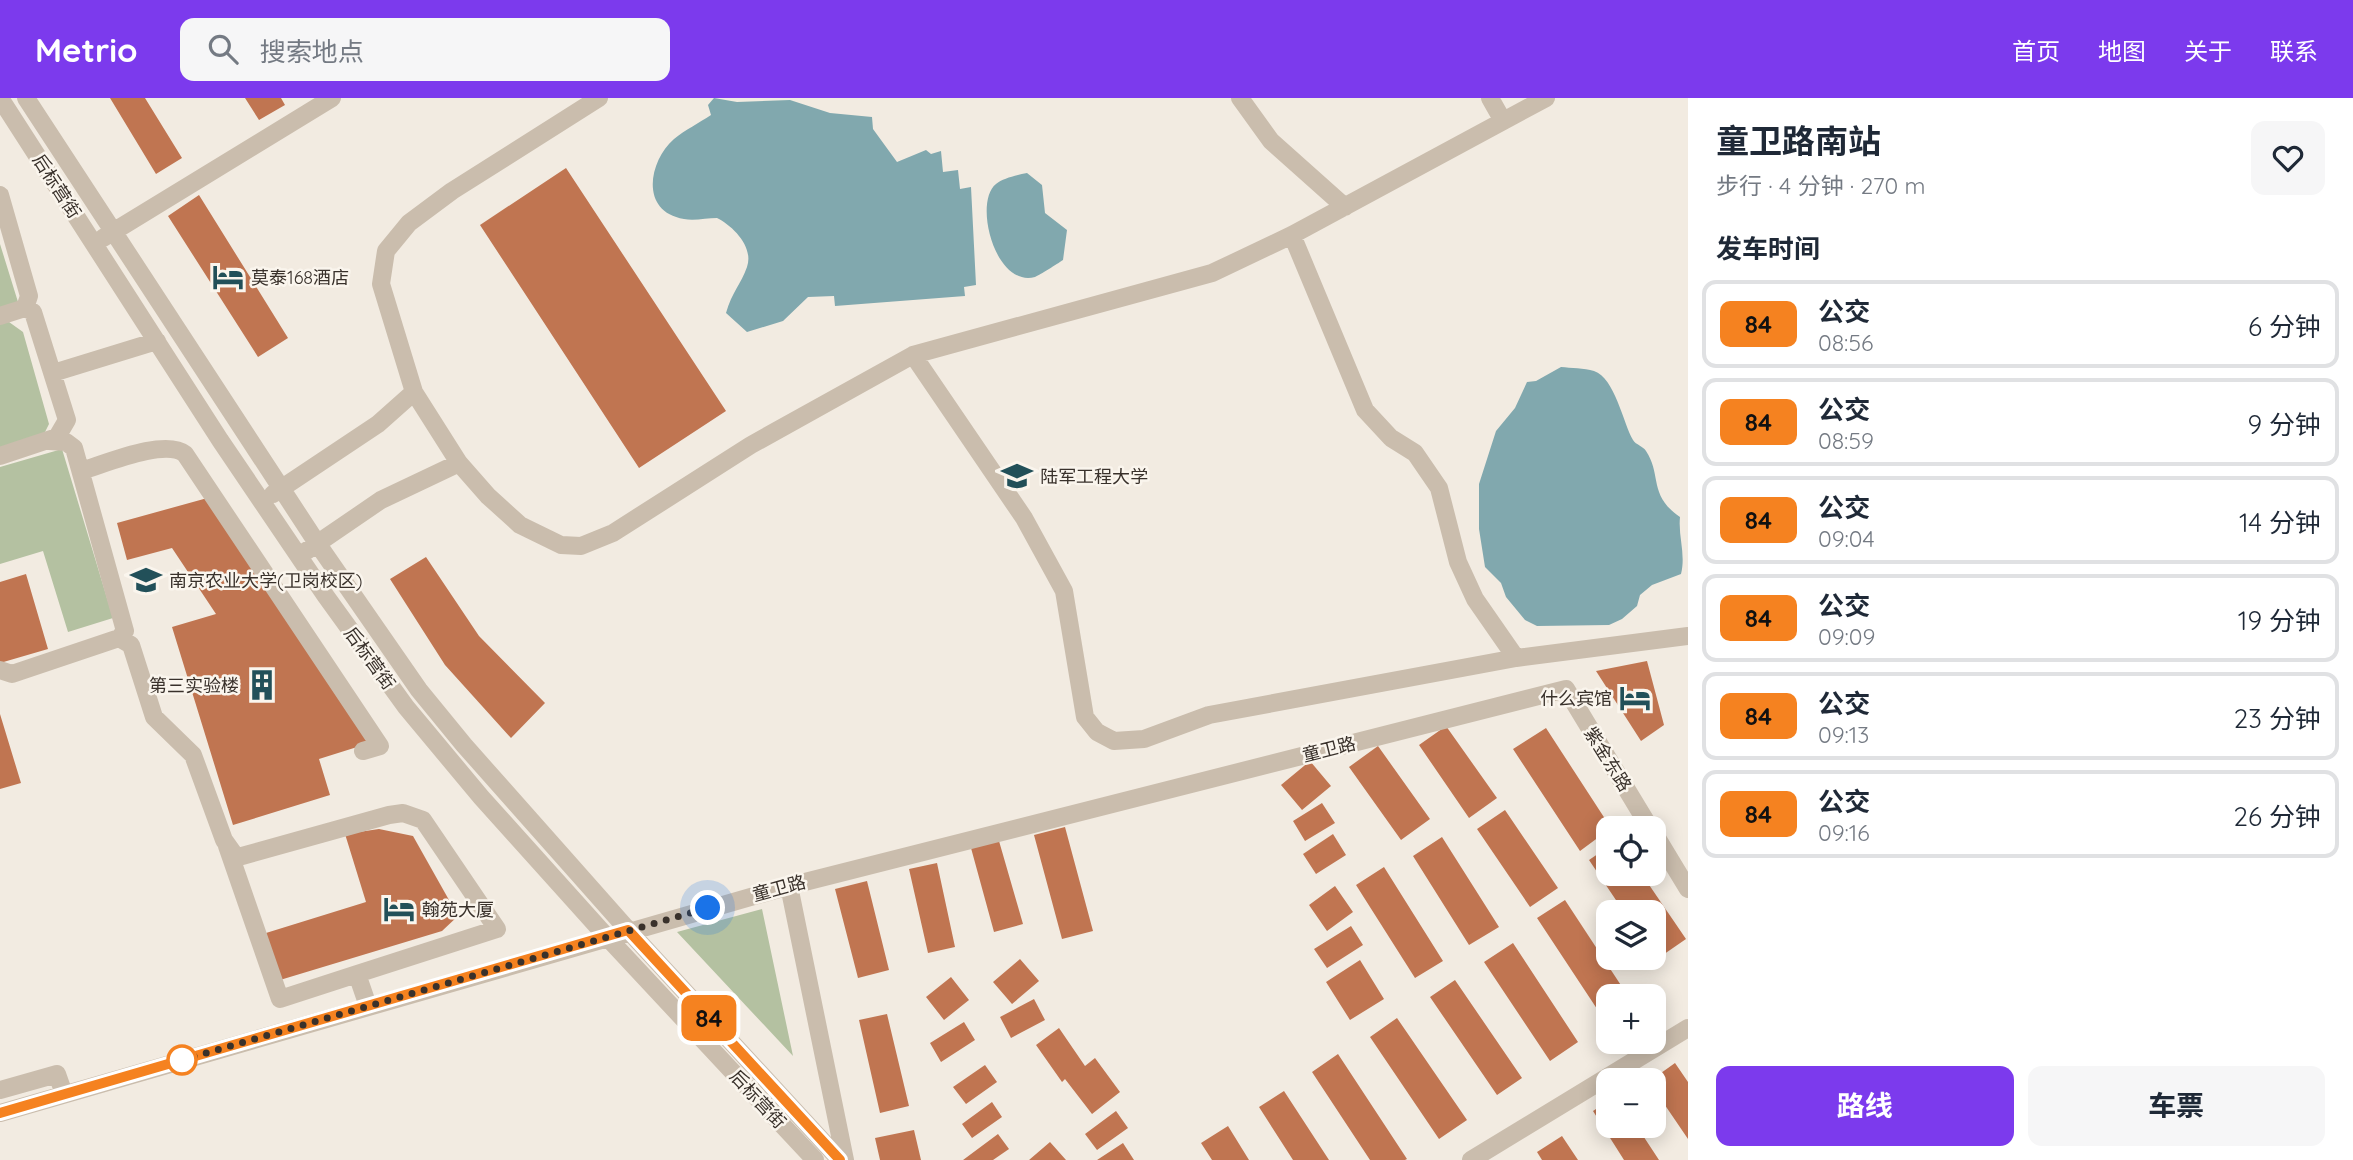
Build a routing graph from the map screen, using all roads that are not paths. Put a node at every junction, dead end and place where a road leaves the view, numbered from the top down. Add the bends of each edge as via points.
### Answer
1 (0, 98) edge
2 (26, 98) edge
3 (332, 98) edge
4 (599, 98) edge
5 (1240, 98) edge
6 (1490, 98) edge
7 (1546, 98) edge
8 (1503, 121) junction
9 (0, 195) edge
10 (1345, 206) junction
11 (113, 232) junction
12 (1292, 235) junction
13 (94, 243) junction
14 (157, 299) junction
15 (25, 308) junction
16 (138, 311) junction
17 (0, 316) edge
18 (157, 341) junction
19 (913, 355) junction
20 (53, 373) junction
21 (414, 392) junction
22 (49, 441) junction
23 (0, 456) edge
24 (459, 463) junction
25 (81, 471) junction
26 (281, 488) junction
27 (262, 501) junction
28 (317, 543) junction
29 (299, 556) junction
30 (119, 638) junction
31 (1687, 638) edge
32 (1516, 658) junction
33 (0, 670) edge
34 (1566, 690) joint
35 (363, 751) dead end
36 (1643, 816) edge
37 (224, 841) junction
38 (1666, 853) edge
39 (789, 886) junction
40 (1688, 889) edge
41 (628, 930) junction
42 (606, 936) junction
43 (358, 974) junction
44 (368, 1006) junction
45 (1688, 1028) edge
46 (0, 1090) edge
47 (64, 1094) junction
48 (0, 1113) edge
49 (815, 1160) edge
50 (840, 1160) edge
51 (845, 1160) edge
52 (1471, 1160) edge

1 - 13 street, 后标营街
2 - 11 street, 后标营街
3 - 11 street
4 - 21 street via 452,191 409,223 386,251 381,284
5 - 10 street via 1271,141
6 - 8 street
7 - 8 street
8 - 10 street
9 - 15 street via 29,296
10 - 12 street
11 - 13 street
11 - 14 street, 后标营街
12 - 19 street via 1212,273
12 - 32 street via 1365,410 1391,438 1415,453 1439,488 1458,562 1475,599
13 - 16 street, 后标营街
14 - 16 street
14 - 26 street, 后标营街
15 - 17 street
15 - 20 street via 35,316
16 - 18 street, 后标营街
18 - 20 street
18 - 27 street, 后标营街
19 - 24 street via 751,445 613,533 580,547 561,545 520,525
19 - 32 street via 1024,518 1064,591 1085,717 1097,732 1114,741 1144,738 1209,715
20 - 22 street via 66,421 62,432
21 - 24 street
21 - 26 street via 378,424
22 - 23 street
22 - 25 street via 73,446
24 - 28 street via 381,500
25 - 30 street via 126,625
25 - 35 street via 155,449 173,447 185,454 380,746
26 - 27 street
26 - 28 street, 后标营街
27 - 29 street, 后标营街
28 - 29 street
28 - 41 street, 后标营街 via 380,636 464,745
29 - 42 street, 后标营街 via 432,740
30 - 33 street via 12,674
30 - 37 street via 131,645 158,723 183,744 197,764
31 - 32 street
34 - 36 street, 紫金东路
34 - 39 street, 童卫路
37 - 43 street via 280,999
37 - 43 street via 234,854 242,856 389,815 403,813 423,820 497,929
38 - 40 street
39 - 41 street, 童卫路
39 - 51 street
41 - 42 street, 童卫路
41 - 50 street, 后标营街
42 - 44 street, 童卫路
42 - 49 street, 后标营街
43 - 44 street
44 - 47 street, 童卫路
45 - 52 street
46 - 47 street via 57,1073
47 - 48 street, 童卫路

